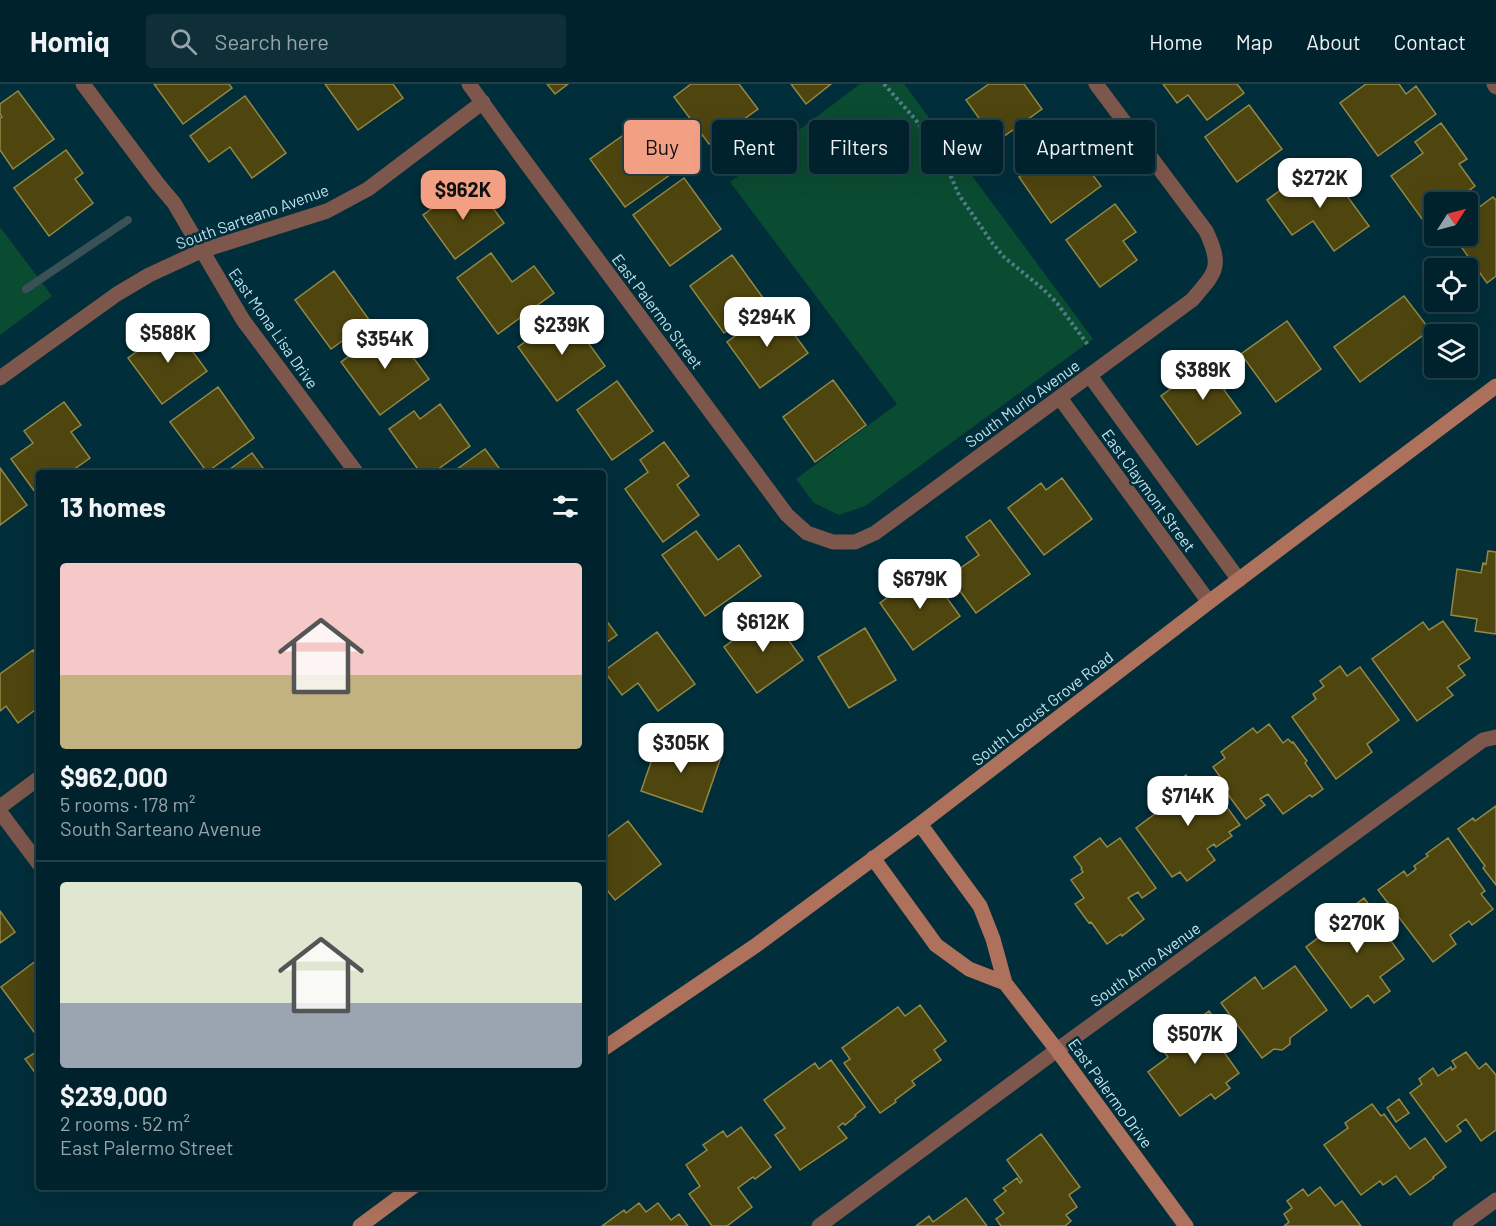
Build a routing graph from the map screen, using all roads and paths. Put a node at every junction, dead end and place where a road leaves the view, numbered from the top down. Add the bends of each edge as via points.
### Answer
1 (83, 84) edge
2 (469, 84) edge
3 (884, 84) edge
4 (1096, 84) edge
5 (483, 102) junction
6 (201, 251) junction
7 (1088, 345) dead end
8 (1090, 376) junction
9 (0, 378) edge
10 (1496, 386) edge
11 (1060, 398) junction
12 (355, 470) edge
13 (833, 542) joint
14 (1239, 580) junction
15 (1209, 602) junction
16 (1496, 737) edge
17 (36, 780) edge
18 (0, 807) edge
19 (0, 812) edge
20 (920, 824) junction
21 (873, 858) junction
22 (36, 860) edge
23 (1005, 983) junction
24 (606, 1046) edge
25 (1057, 1050) junction
26 (409, 1190) edge
27 (1496, 1200) edge
28 (360, 1226) edge
29 (819, 1226) edge
30 (1186, 1226) edge
31 (1460, 1226) edge

1 - 6 street, East Mona Lisa Drive via 174,202
2 - 5 street, East Palermo Street
3 - 7 path via 934,144 959,195 993,244 1057,303
4 - 8 street, South Murlo Avenue via 1206,231 1216,266 1192,300
5 - 6 street, South Sarteano Avenue via 368,189 327,211
5 - 13 street, East Palermo Street via 787,515 807,533
6 - 9 street, South Sarteano Avenue via 117,294
6 - 12 street, East Mona Lisa Drive via 243,320
8 - 11 street, South Murlo Avenue
8 - 14 street, East Claymont Street
10 - 14 main road, South Locust Grove Road
11 - 13 street, South Murlo Avenue via 875,533 855,542
11 - 15 street, East Claymont Street
14 - 15 main road, South Locust Grove Road
15 - 20 main road, South Locust Grove Road
16 - 25 street, South Arno Avenue via 1483,740
17 - 18 street
19 - 22 street
20 - 21 main road, South Locust Grove Road
20 - 23 main road, East Palermo Drive via 980,906
21 - 23 main road via 936,945 969,969
21 - 24 main road, South Locust Grove Road via 755,946
23 - 25 main road, East Palermo Drive
25 - 29 street, South Arno Avenue
25 - 30 main road, East Palermo Drive
26 - 28 main road
27 - 31 street

